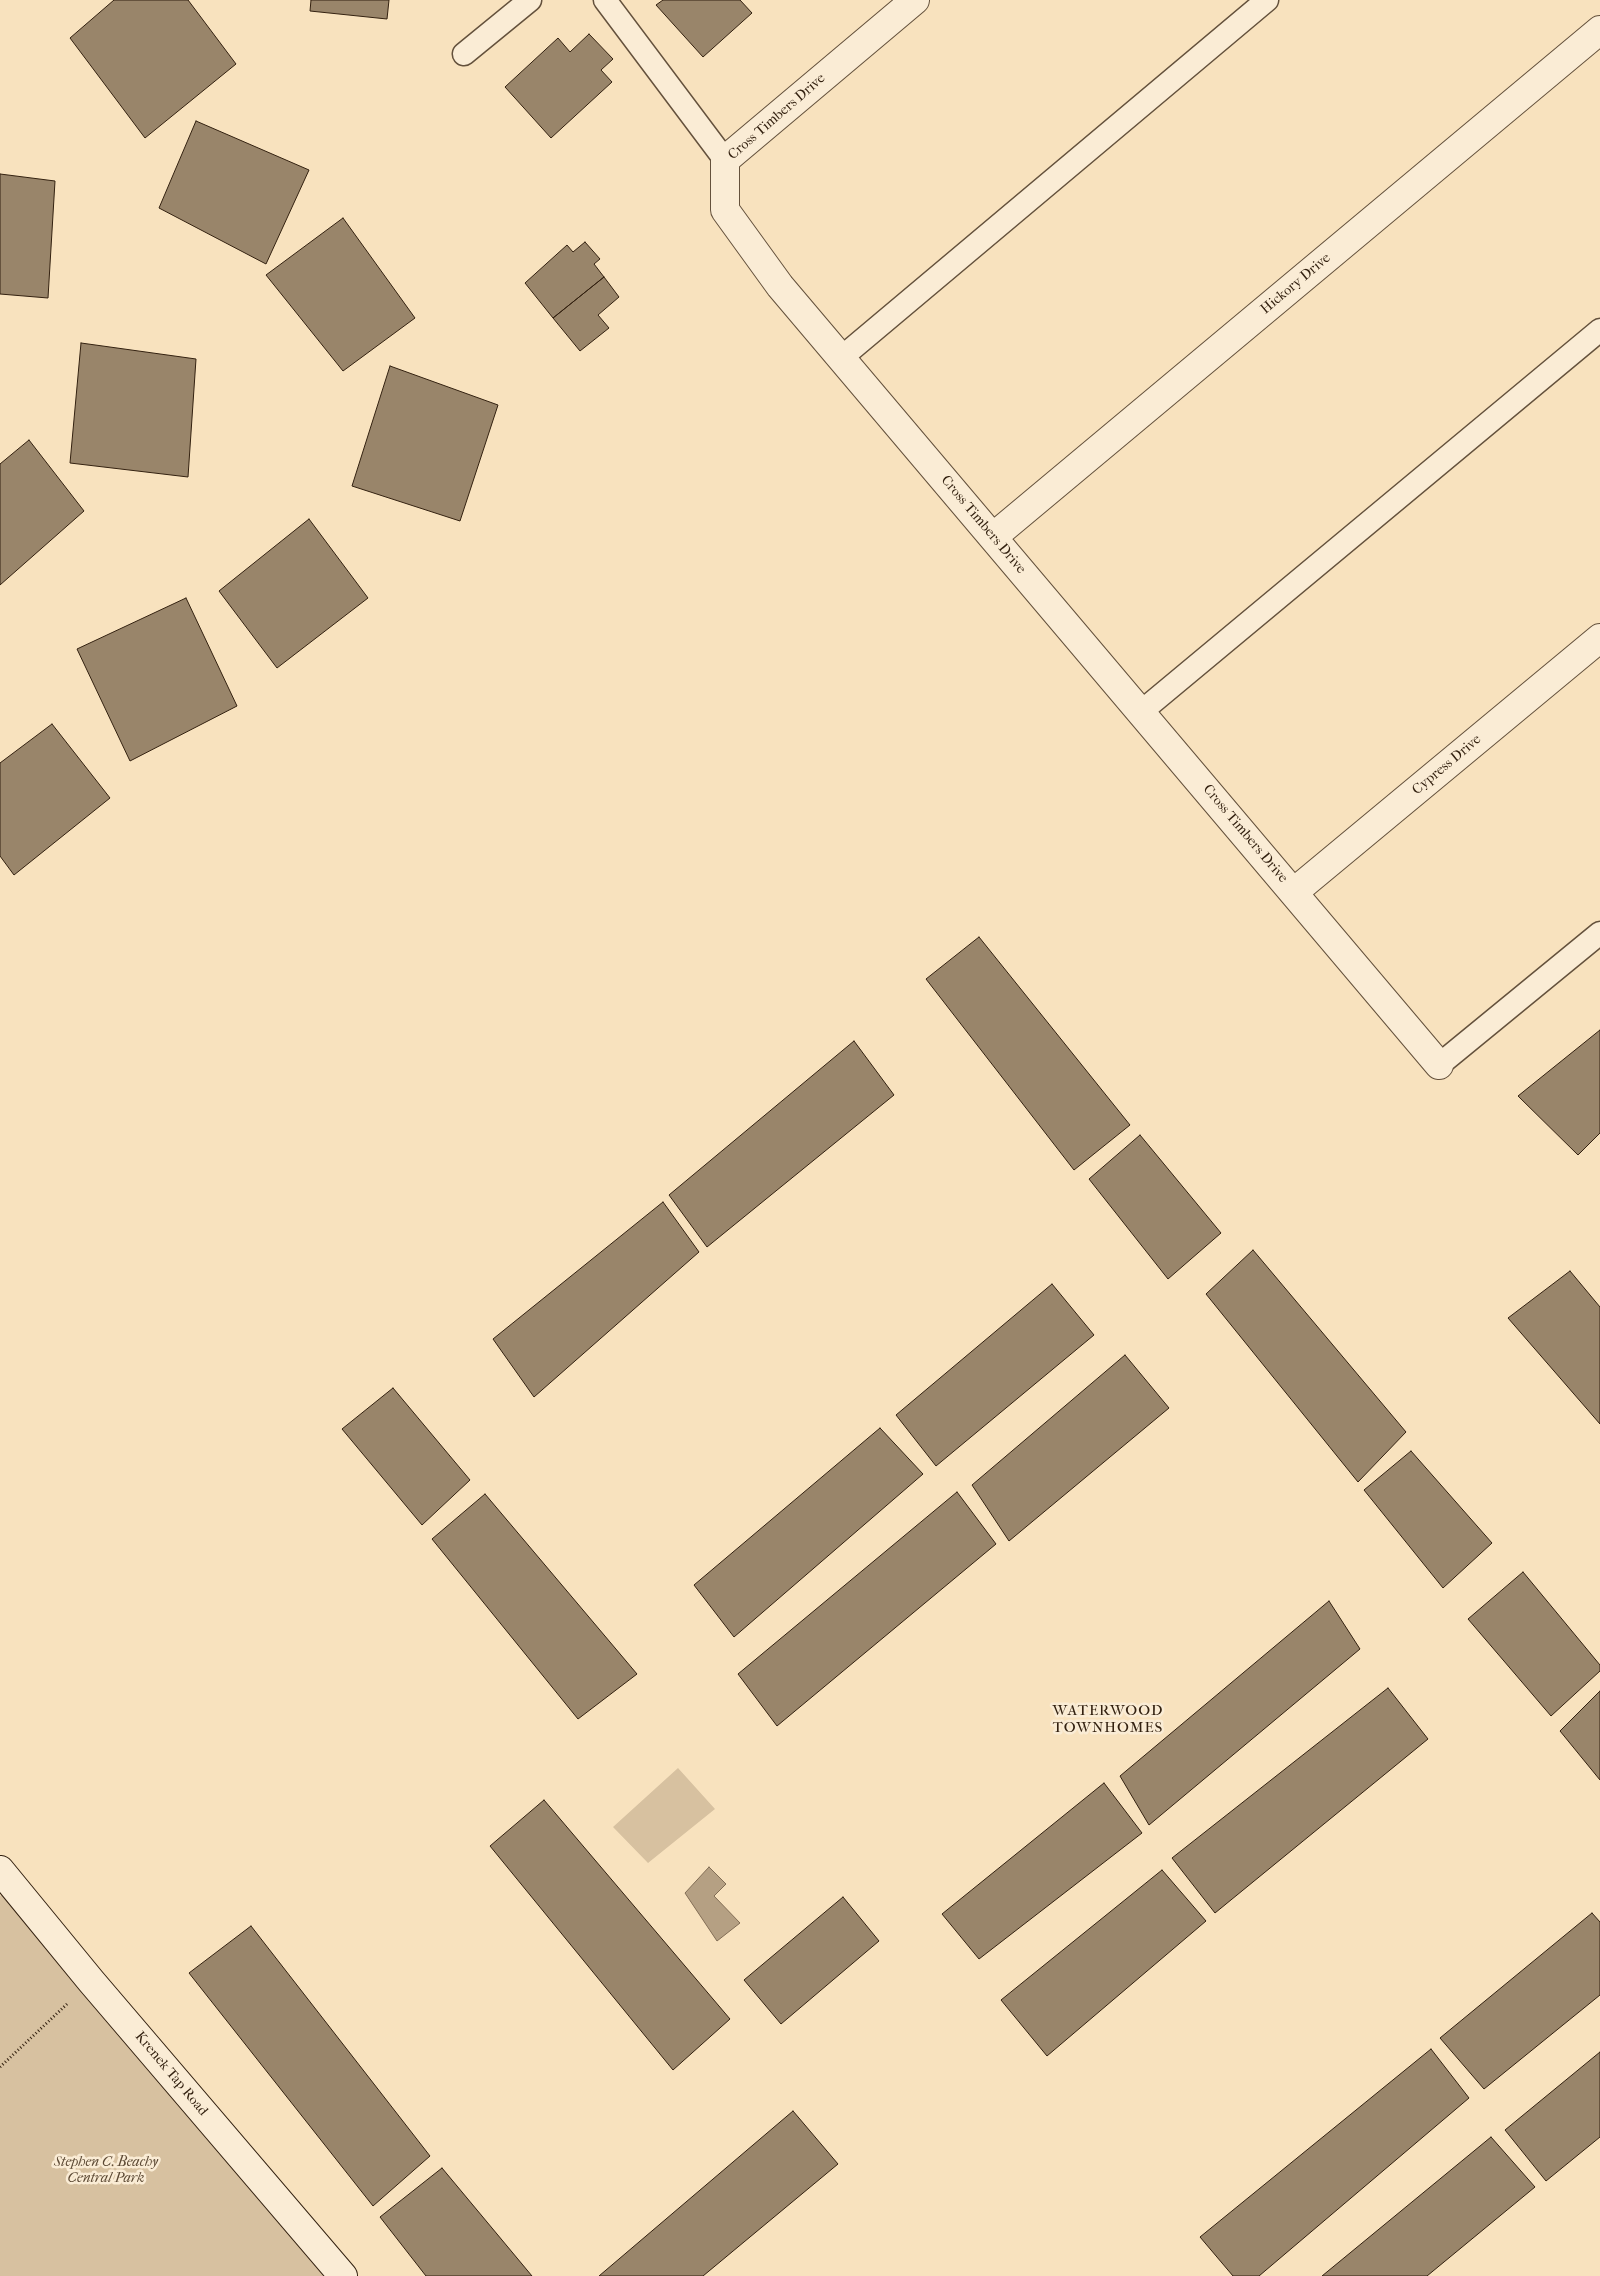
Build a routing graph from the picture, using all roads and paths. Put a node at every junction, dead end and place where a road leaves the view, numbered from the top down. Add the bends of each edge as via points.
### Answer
1 (530, 0) edge
2 (606, 0) edge
3 (915, 0) edge
4 (1267, 0) edge
5 (1600, 30) edge
6 (464, 54) dead end
7 (725, 160) junction
8 (1600, 330) edge
9 (841, 358) junction
10 (993, 537) junction
11 (1600, 638) edge
12 (1142, 711) junction
13 (1294, 892) junction
14 (1600, 933) edge
15 (1439, 1065) joint
16 (0, 1870) edge
17 (91, 1981) junction
18 (0, 2067) edge
19 (343, 2276) edge

1 - 6 lane
2 - 7 lane
3 - 7 street, Cross Timbers Drive
4 - 9 lane
5 - 10 street, Hickory Drive
7 - 9 street, Cross Timbers Drive via 725,210 780,286
8 - 12 lane
9 - 10 street, Cross Timbers Drive
10 - 12 street, Cross Timbers Drive
11 - 13 street, Cypress Drive
12 - 13 street, Cross Timbers Drive
13 - 15 street, Cross Timbers Drive
14 - 15 lane
16 - 17 street, Krenek Tap Road
17 - 18 path
17 - 19 street, Krenek Tap Road

